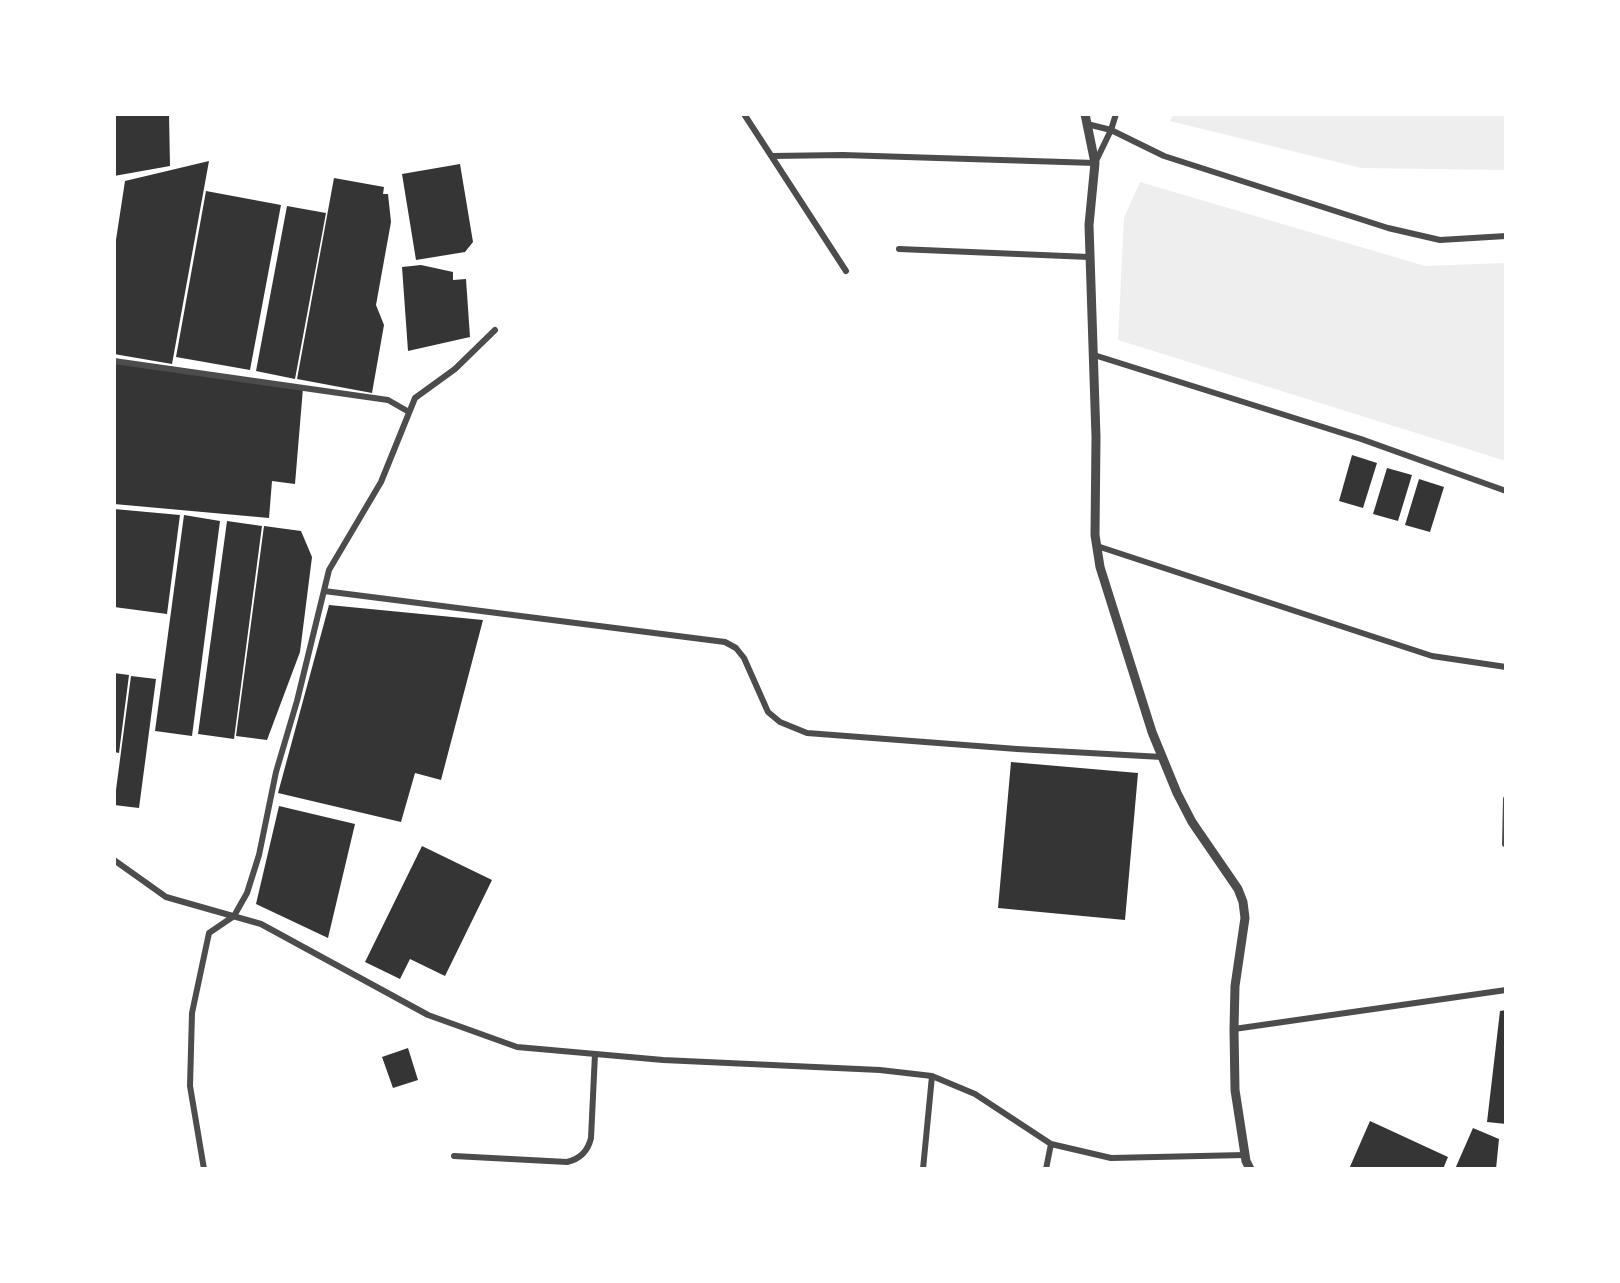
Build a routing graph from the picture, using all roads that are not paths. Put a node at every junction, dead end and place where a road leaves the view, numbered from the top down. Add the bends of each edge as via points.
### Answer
1 (744, 114) edge
2 (1085, 114) edge
3 (1116, 114) edge
4 (1087, 124) junction
5 (1111, 130) junction
6 (772, 156) junction
7 (1095, 163) junction
8 (1506, 236) edge
9 (898, 249) dead end
10 (1089, 257) junction
11 (846, 271) dead end
12 (495, 330) dead end
13 (1094, 355) junction
14 (114, 361) edge
15 (409, 412) junction
16 (1506, 490) edge
17 (1097, 546) junction
18 (324, 591) junction
19 (1506, 667) edge
20 (1162, 757) junction
21 (1506, 800) edge
22 (1506, 832) edge
23 (1505, 844) edge
24 (114, 860) edge
25 (234, 916) junction
26 (1506, 990) edge
27 (1234, 1029) junction
28 (595, 1054) junction
29 (932, 1076) junction
30 (1051, 1144) junction
31 (454, 1155) dead end
32 (1245, 1155) junction
33 (204, 1169) edge
34 (923, 1169) edge
35 (1046, 1169) edge
36 (1250, 1169) edge

1 - 6 street
2 - 4 street
3 - 5 street
4 - 5 street
4 - 7 street
5 - 7 street
5 - 8 street via 1164,156 1388,228 1440,240
6 - 7 street via 843,154
6 - 11 street
7 - 10 street
9 - 10 street
10 - 13 street
12 - 15 street via 455,369 415,398
13 - 16 street via 1361,439
13 - 17 street
14 - 15 street via 388,400
15 - 18 street via 381,482 329,570
17 - 19 street via 1432,656
17 - 20 street via 1112,610
18 - 20 street via 725,642 744,658 768,711 780,722 807,733
18 - 25 street via 276,772 259,855 247,893
20 - 27 street via 1192,822 1243,902 1245,918 1235,986
21 - 22 street
22 - 23 street
24 - 25 street via 166,897
25 - 28 street via 261,924 428,1015 517,1047
25 - 33 street via 209,933 192,1013 190,1086
26 - 27 street
27 - 32 street via 1235,1090
28 - 29 street
28 - 31 street via 591,1138 587,1150 578,1158 567,1162
29 - 30 street via 975,1094
29 - 34 street
30 - 32 street via 1111,1158
30 - 35 street
32 - 36 street

